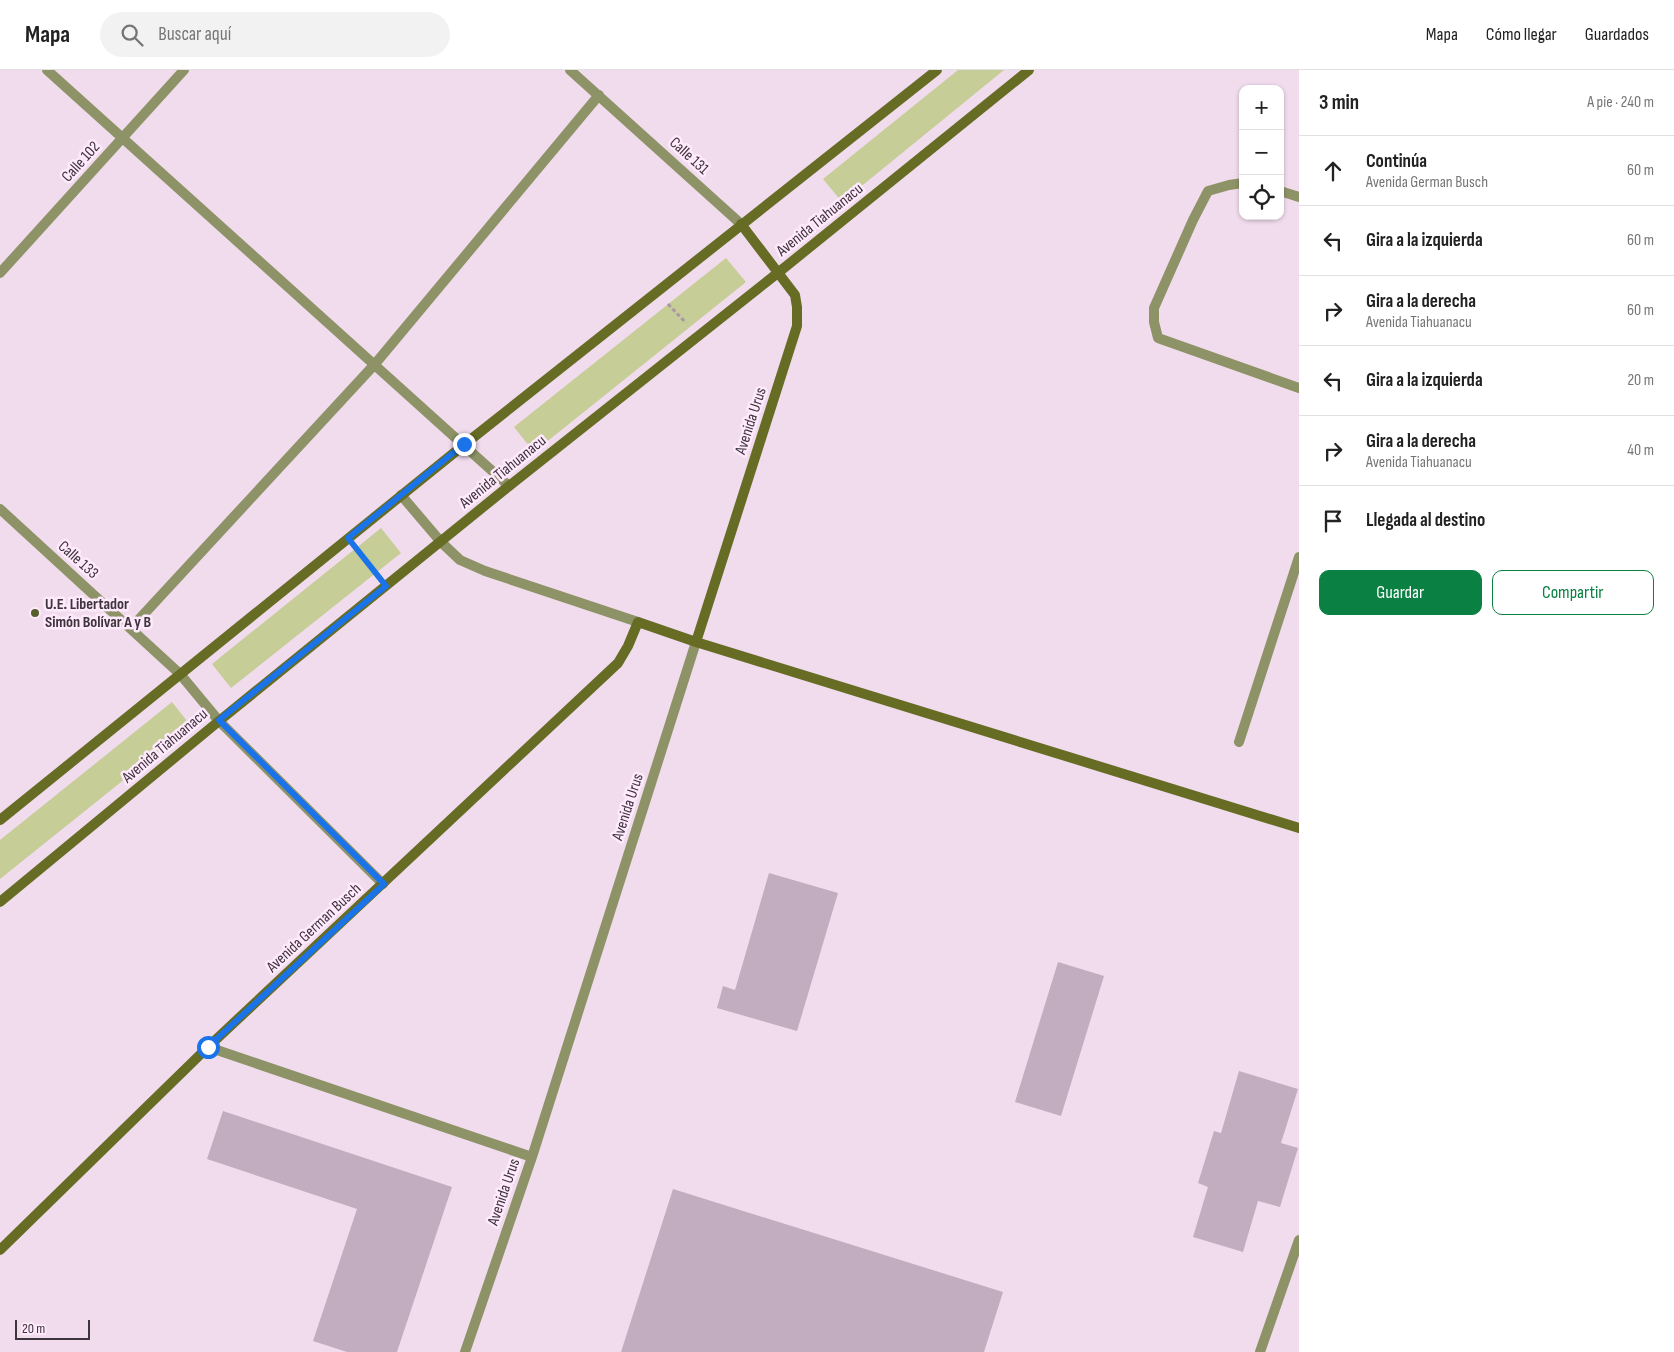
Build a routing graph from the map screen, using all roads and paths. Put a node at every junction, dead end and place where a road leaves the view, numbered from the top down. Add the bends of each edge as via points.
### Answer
1 (47, 70) edge
2 (184, 70) edge
3 (570, 70) edge
4 (937, 70) edge
5 (1029, 70) edge
6 (599, 95) junction
7 (123, 138) junction
8 (1239, 184) edge
9 (1284, 192) edge
10 (1299, 197) edge
11 (741, 224) junction
12 (779, 272) junction
13 (0, 273) edge
14 (657, 292) junction
15 (698, 336) junction
16 (375, 364) junction
17 (1299, 388) edge
18 (464, 444) junction
19 (510, 486) junction
20 (401, 495) junction
21 (0, 509) edge
22 (348, 538) junction
23 (442, 542) junction
24 (1299, 557) edge
25 (386, 586) junction
26 (638, 622) junction
27 (131, 628) junction
28 (696, 642) junction
29 (180, 674) junction
30 (219, 720) junction
31 (1239, 742) dead end
32 (0, 820) edge
33 (1299, 828) edge
34 (384, 884) junction
35 (0, 902) edge
36 (208, 1047) junction
37 (532, 1157) junction
38 (1299, 1240) edge
39 (0, 1250) edge
40 (465, 1352) edge
41 (1260, 1352) edge

1 - 7 street
2 - 7 street, Calle 102
3 - 6 street, Calle 131
4 - 11 main road
5 - 12 main road, Avenida Tiahuanacu
6 - 11 street, Calle 131
6 - 16 street
7 - 13 street, Calle 102
7 - 16 street
8 - 17 street via 1208,191 1196,213 1154,308 1158,338
9 - 10 street
11 - 12 main road, Calle 131
11 - 14 main road
12 - 15 main road, Avenida Tiahuanacu
12 - 28 main road, Avenida Urus via 795,295 796,326
14 - 15 path
14 - 18 main road
15 - 19 main road, Avenida Tiahuanacu
16 - 18 street
16 - 27 street
18 - 19 street
18 - 20 main road
19 - 23 main road, Avenida Tiahuanacu
20 - 22 main road
20 - 23 street
21 - 27 street, Calle 133
22 - 25 path
22 - 29 main road
23 - 25 main road, Avenida Tiahuanacu
23 - 26 street via 460,560 477,567
24 - 31 street
25 - 30 main road, Avenida Tiahuanacu
26 - 28 main road
26 - 34 main road, Avenida German Busch via 618,663
27 - 29 street, Calle 133
28 - 33 main road
28 - 37 street, Avenida Urus
29 - 30 street, Calle 133
29 - 32 main road
30 - 34 street, Calle 133
30 - 35 main road, Avenida Tiahuanacu
34 - 36 main road, Avenida German Busch
36 - 37 street
36 - 39 main road, Avenida German Busch
37 - 40 street, Avenida Urus
38 - 41 street

